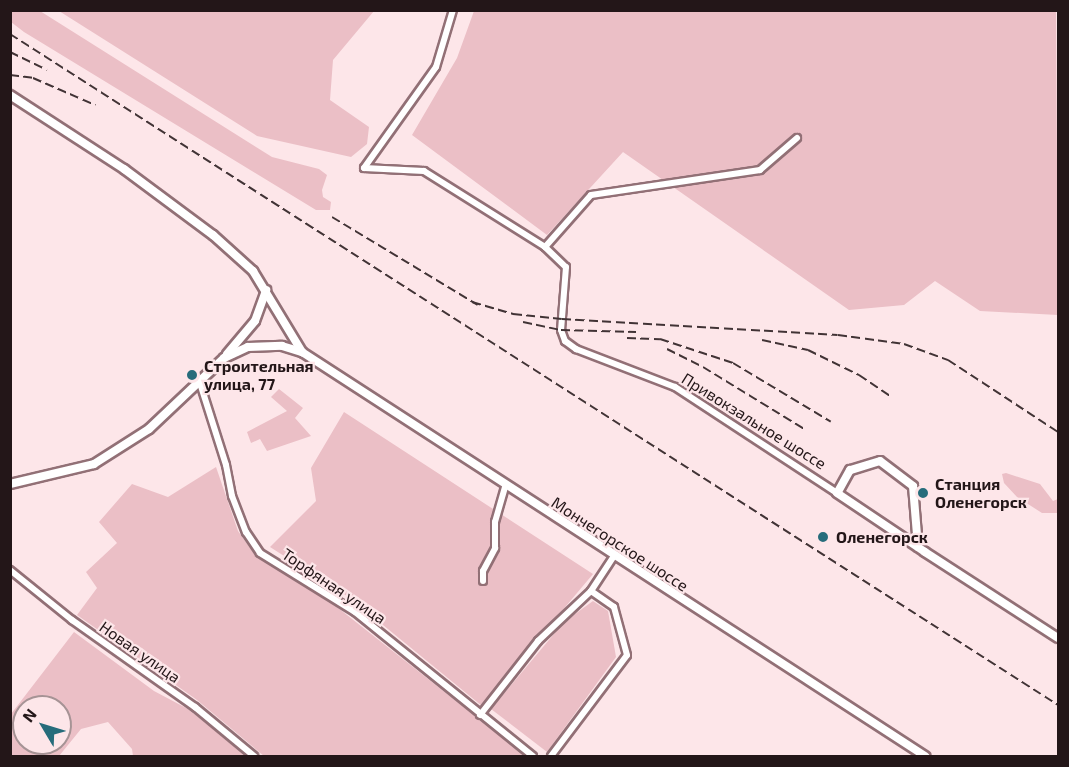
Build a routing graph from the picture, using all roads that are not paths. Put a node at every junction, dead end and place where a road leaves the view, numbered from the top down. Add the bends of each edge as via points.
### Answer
1 (453, 10) edge
2 (10, 95) edge
3 (797, 138) dead end
4 (545, 247) junction
5 (266, 290) junction
6 (302, 352) junction
7 (224, 358) junction
8 (200, 383) junction
9 (10, 484) edge
10 (506, 486) junction
11 (837, 493) junction
12 (918, 547) junction
13 (614, 556) junction
14 (10, 570) edge
15 (483, 581) dead end
16 (591, 591) junction
17 (1059, 638) edge
18 (480, 715) junction
19 (254, 756) edge
20 (533, 756) edge
21 (552, 756) edge
22 (925, 756) edge

1 - 4 street via 436,67 364,168 424,171
2 - 5 street via 124,169 213,235 253,271
3 - 4 street via 760,170 591,195
4 - 11 street, Привокзальное шоссе via 566,267 561,330 565,341 576,349 675,387
5 - 6 street
5 - 7 street via 255,321
6 - 7 street via 261,344
6 - 10 street, Мончегорское шоссе
7 - 8 street
8 - 9 street via 149,429 94,464
8 - 18 street, Торфяная улица via 232,496 246,532 260,553 355,612
10 - 13 street, Мончегорское шоссе
10 - 15 street via 495,522 495,548 483,571
11 - 12 street, Привокзальное шоссе
11 - 12 street, Привокзальное шоссе via 850,470 880,461 913,486
12 - 17 street, Привокзальное шоссе
13 - 16 street
13 - 22 street, Мончегорское шоссе
14 - 19 street, Новая улица via 72,620 195,706
16 - 18 street via 537,641
16 - 21 street via 614,607 627,655
18 - 20 street, Торфяная улица

